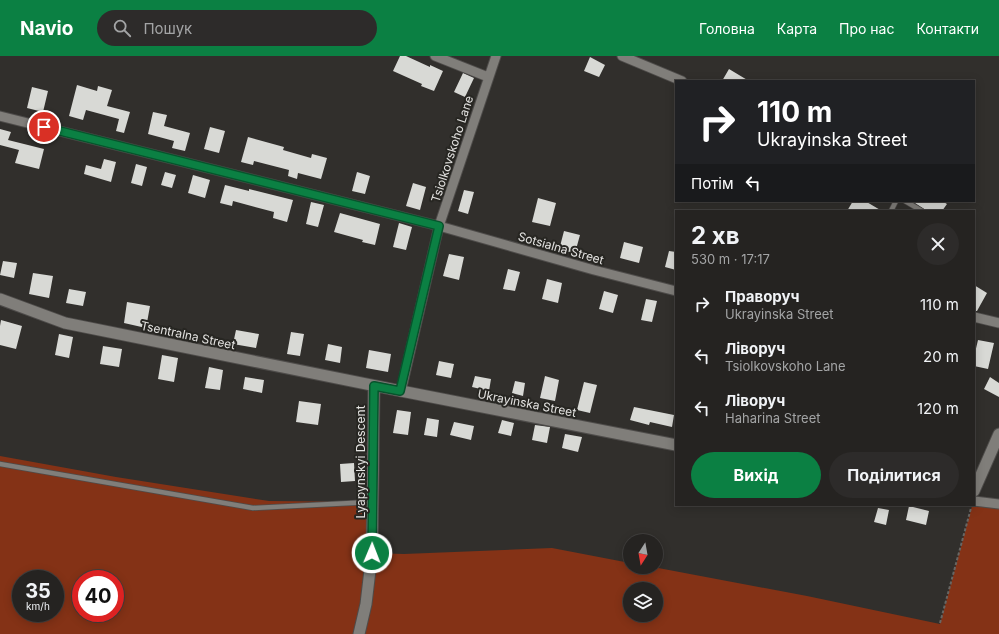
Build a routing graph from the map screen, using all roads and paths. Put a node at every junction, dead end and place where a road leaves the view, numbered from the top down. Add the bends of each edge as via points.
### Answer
1 (435, 56) edge
2 (496, 56) edge
3 (622, 56) edge
4 (488, 77) junction
5 (680, 80) edge
6 (0, 116) edge
7 (907, 202) edge
8 (920, 210) edge
9 (439, 226) junction
10 (675, 291) edge
11 (0, 299) edge
12 (975, 317) edge
13 (999, 323) edge
14 (374, 386) junction
15 (400, 391) junction
16 (999, 434) edge
17 (675, 445) edge
18 (0, 464) edge
19 (975, 489) edge
20 (975, 501) edge
21 (373, 502) junction
22 (999, 504) edge
23 (972, 506) edge
24 (940, 623) dead end
25 (359, 634) edge

1 - 4 street
2 - 4 street, Tsiolkovskoho Lane
3 - 5 street
4 - 9 street, Tsiolkovskoho Lane
6 - 9 street, Sotsialna Street
7 - 8 lane
9 - 10 street, Sotsialna Street
9 - 15 street, Tsiolkovskoho Lane
11 - 14 street, Tsentralna Street via 65,322
12 - 13 street
14 - 15 street, Ukrayinska Street
14 - 21 street, Lyapynskyi Descent
15 - 17 street, Ukrayinska Street
16 - 19 street
18 - 21 lane via 254,508
20 - 22 street
21 - 25 street, Lyapynskyi Descent via 370,579
23 - 24 path

